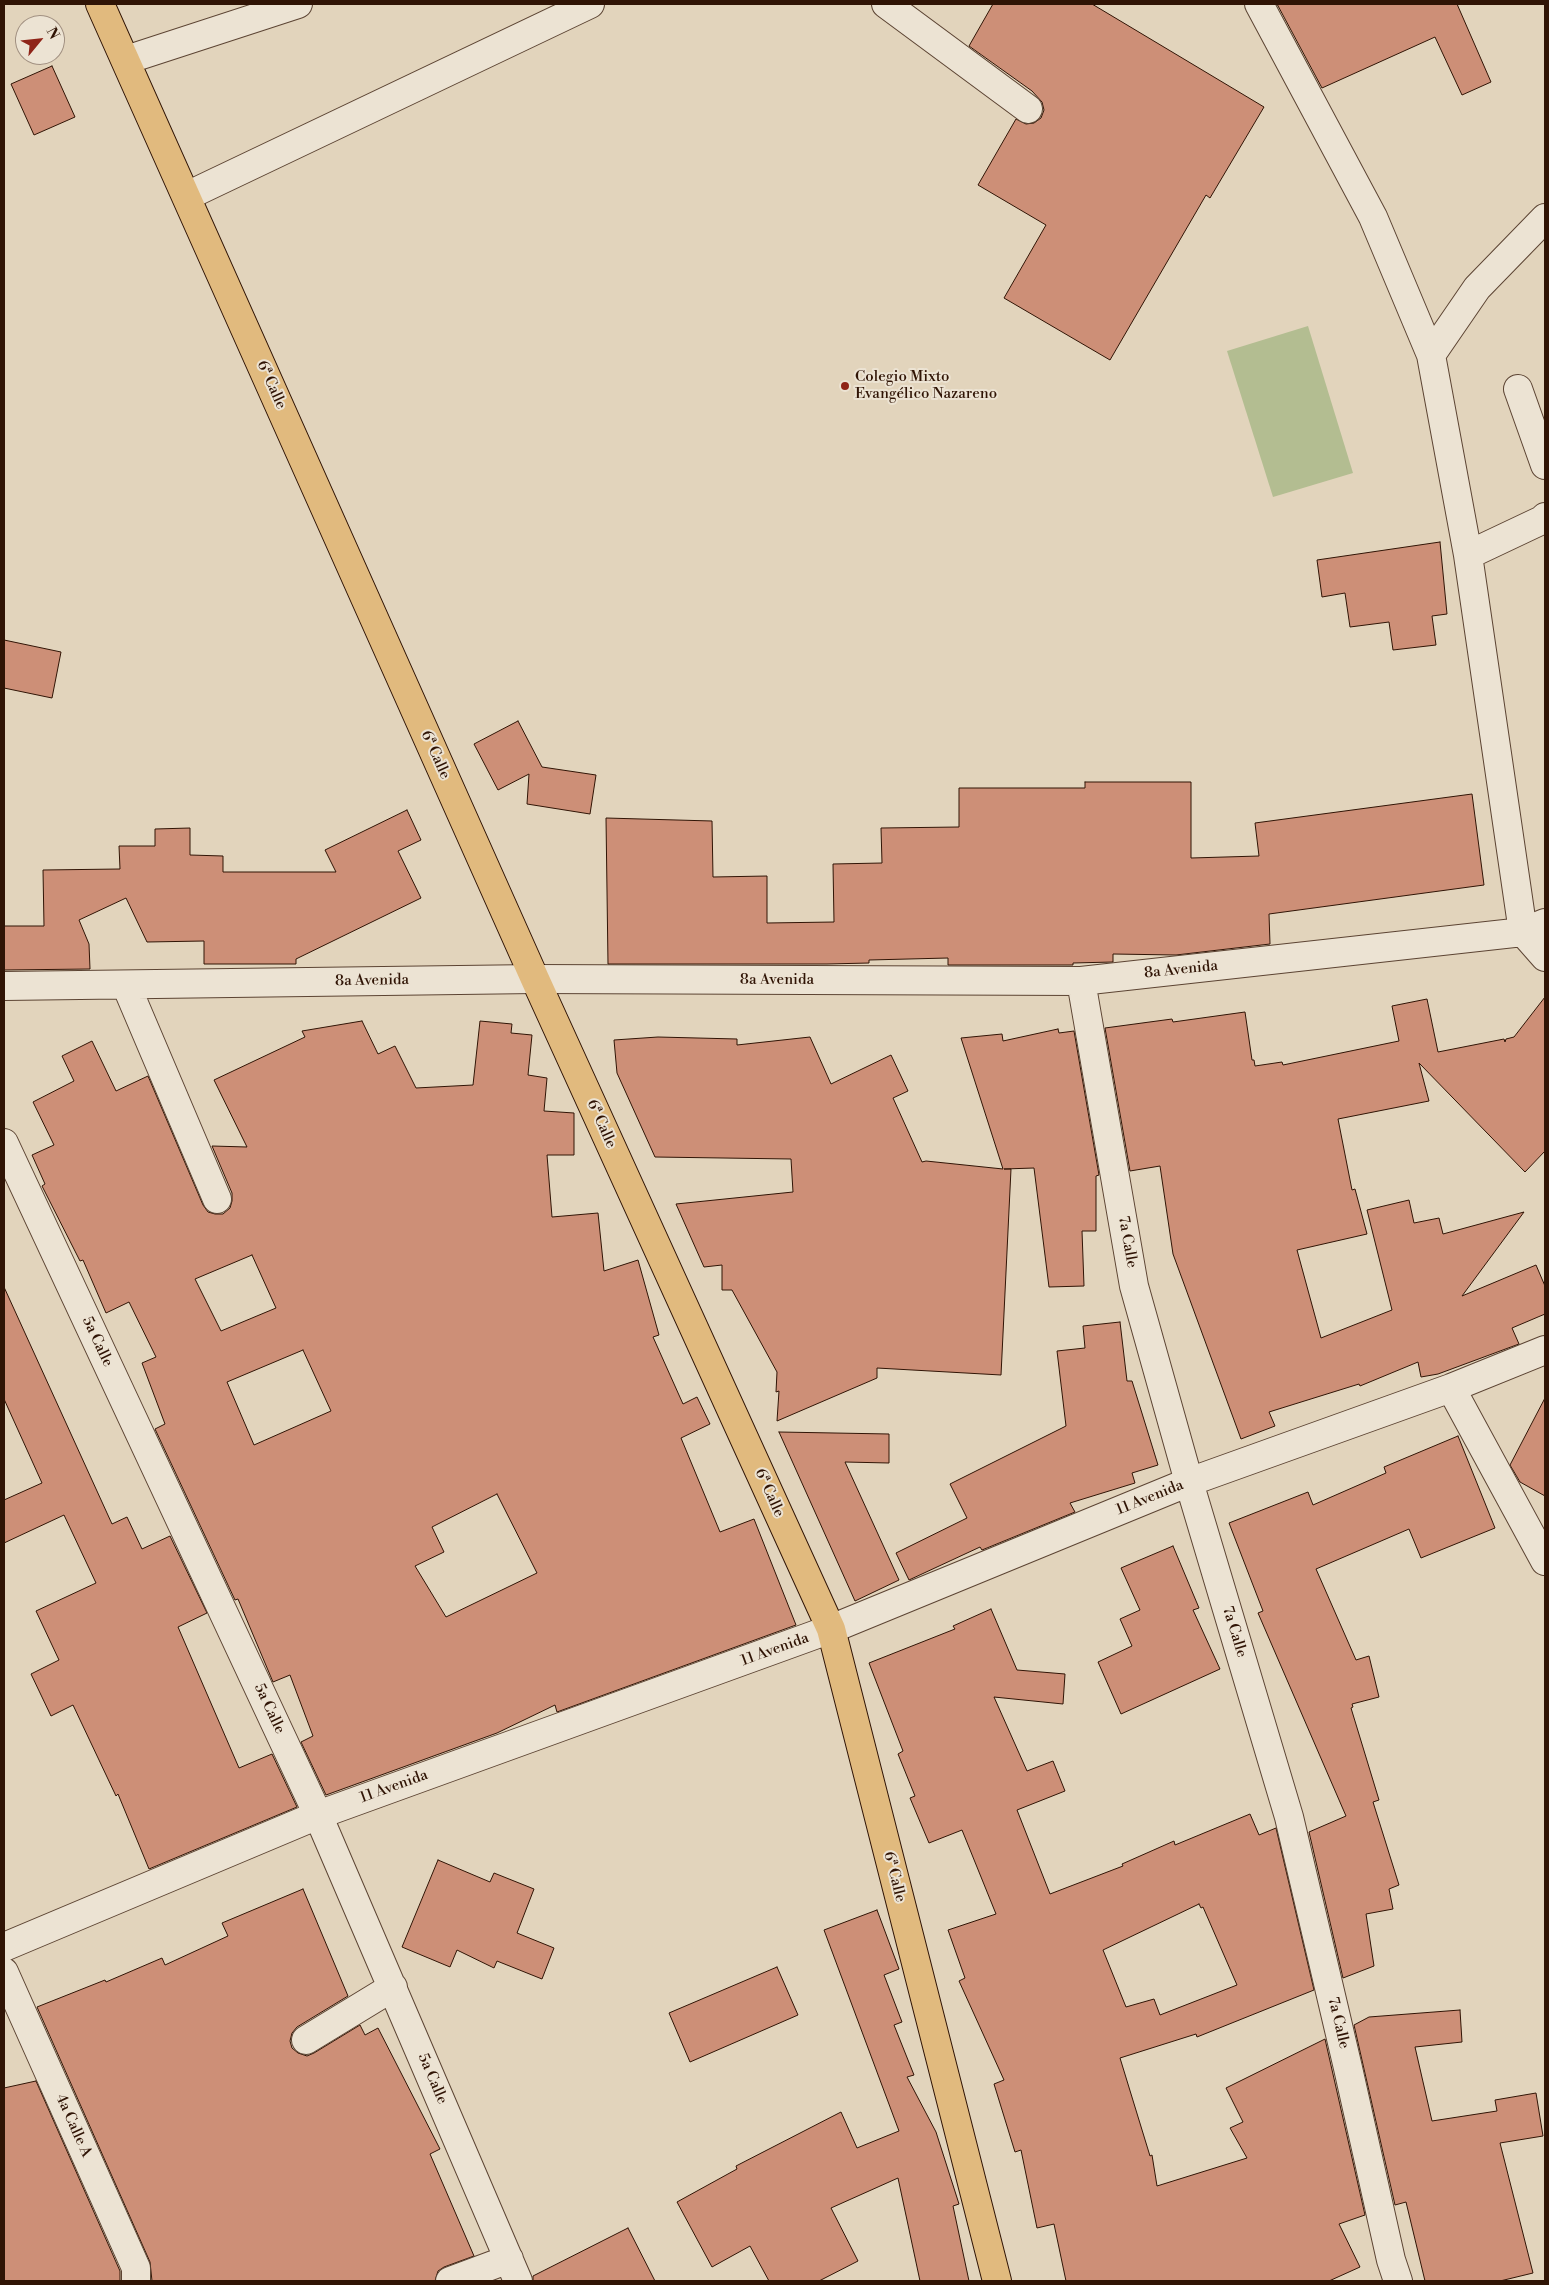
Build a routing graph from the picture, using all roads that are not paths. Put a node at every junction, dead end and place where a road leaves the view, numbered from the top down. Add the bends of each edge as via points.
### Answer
1 (100, 4) edge
2 (298, 4) edge
3 (590, 4) edge
4 (886, 4) edge
5 (1259, 4) edge
6 (126, 60) junction
7 (1028, 109) dead end
8 (187, 196) junction
9 (1545, 218) edge
10 (1431, 355) junction
11 (1518, 389) dead end
12 (1545, 465) edge
13 (1545, 517) edge
14 (1468, 555) junction
15 (1534, 927) edge
16 (1545, 957) edge
17 (535, 979) junction
18 (1081, 981) junction
19 (126, 985) junction
20 (4, 986) edge
21 (4, 1143) edge
22 (217, 1199) dead end
23 (1545, 1350) edge
24 (1451, 1388) junction
25 (1189, 1482) junction
26 (1545, 1561) edge
27 (831, 1629) junction
28 (318, 1815) junction
29 (4, 1947) edge
30 (4, 1972) edge
31 (392, 1987) junction
32 (306, 2040) dead end
33 (513, 2270) edge
34 (136, 2281) edge
35 (450, 2281) edge
36 (997, 2281) edge
37 (1398, 2281) edge

1 - 6 main road, 6ª Calle
2 - 6 street
3 - 8 street
4 - 7 street
5 - 10 street via 1373,217
6 - 8 main road, 6ª Calle
8 - 17 main road, 6ª Calle
9 - 10 street via 1477,288
10 - 14 street
11 - 12 street
13 - 14 street
14 - 15 street
15 - 16 street
15 - 18 street, 8a Avenida
17 - 18 street, 8a Avenida
17 - 19 street, 8a Avenida
17 - 27 main road, 6ª Calle
18 - 25 street, 7a Calle via 1134,1286
19 - 20 street, 8a Avenida
19 - 22 street
21 - 28 street, 5a Calle
23 - 24 street, 11 Avenida
24 - 25 street, 11 Avenida
24 - 26 street
25 - 27 street, 11 Avenida
25 - 37 street, 7a Calle via 1289,1817 1390,2260
27 - 28 street, 11 Avenida
27 - 36 main road, 6ª Calle
28 - 29 street, 11 Avenida
28 - 31 street, 5a Calle
30 - 34 street, 4a Calle A via 136,2268
31 - 32 street
31 - 33 street, 5a Calle
33 - 35 street

